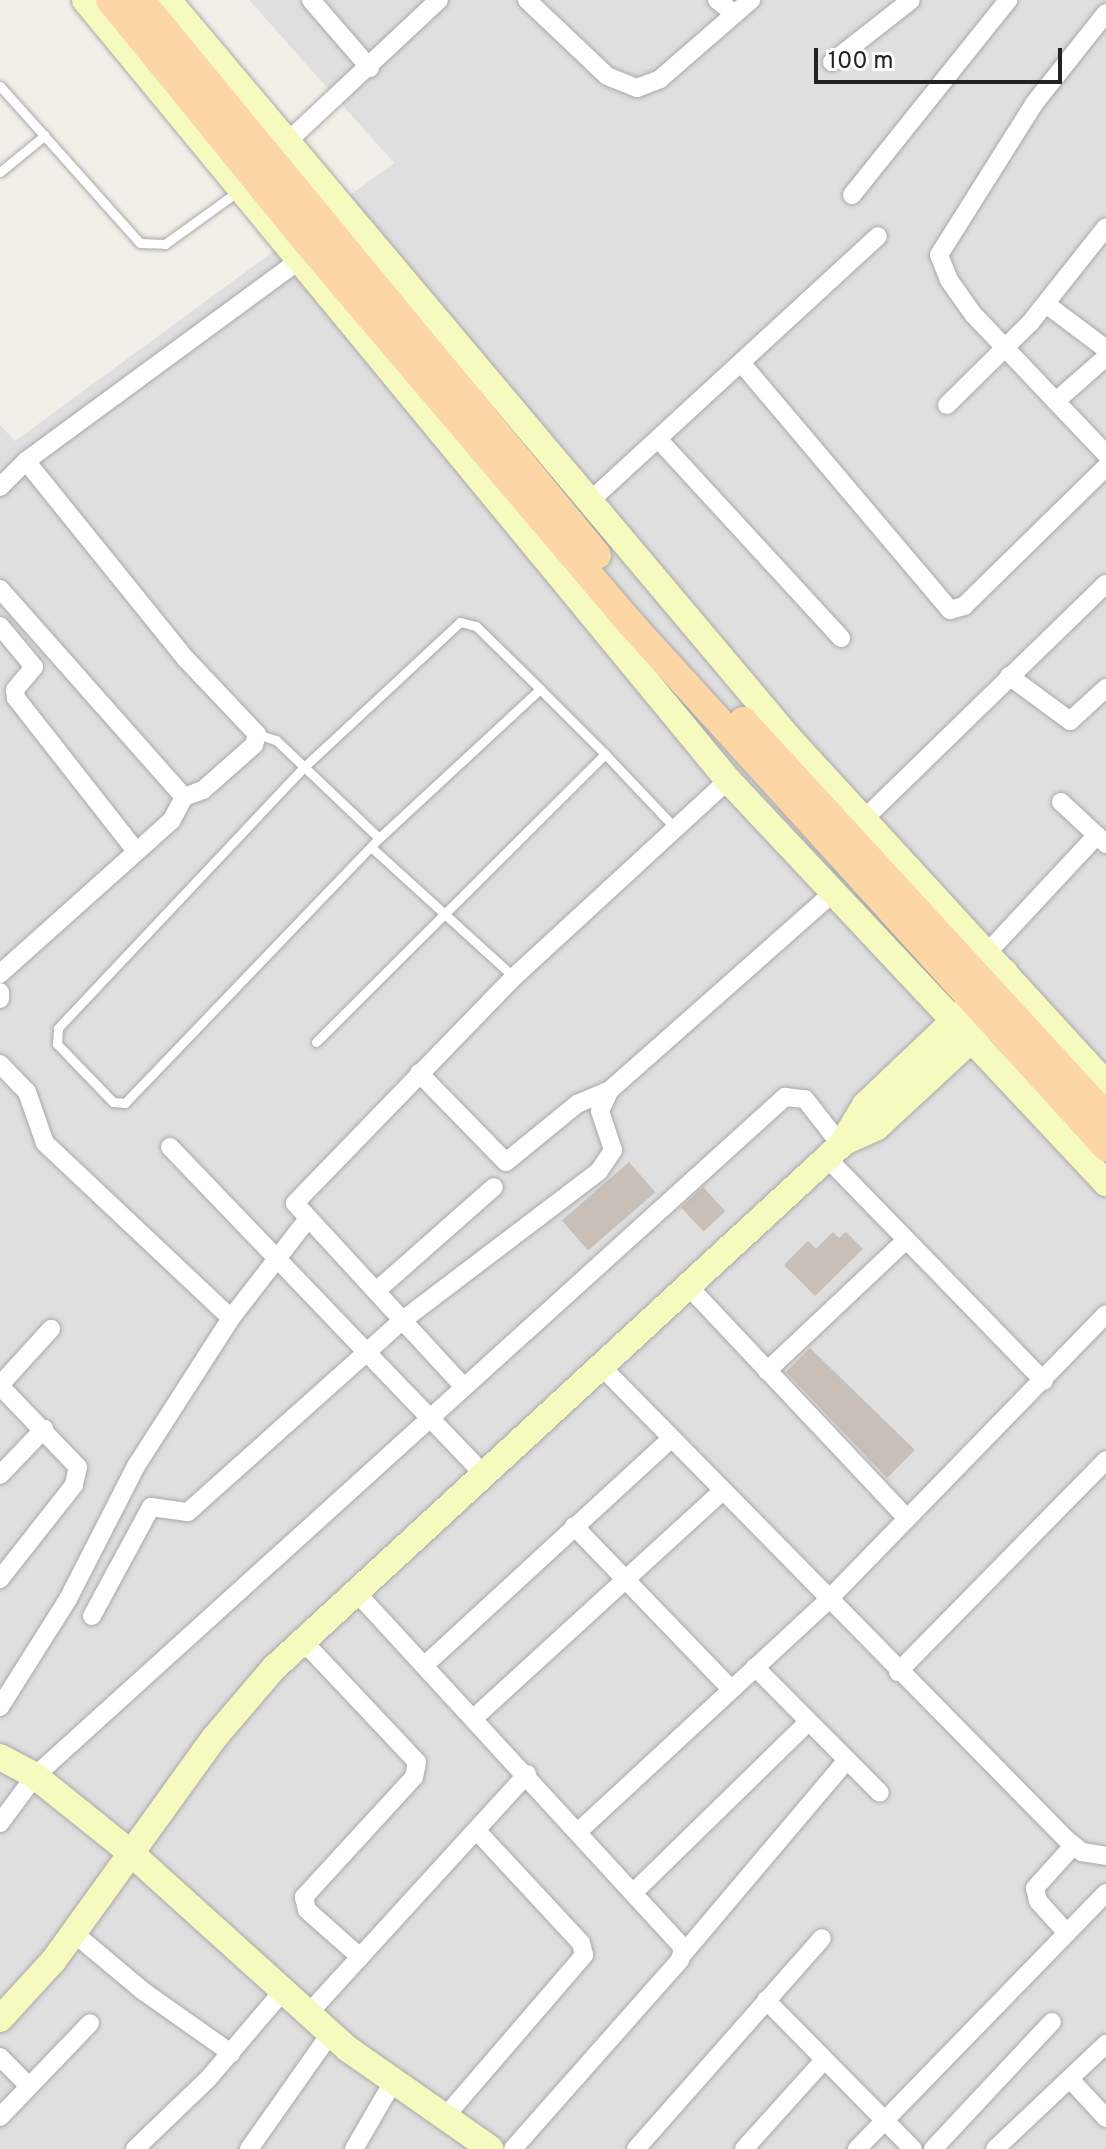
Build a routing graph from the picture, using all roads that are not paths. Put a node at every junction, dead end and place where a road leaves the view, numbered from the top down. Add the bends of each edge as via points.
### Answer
1 (85, 0) edge
2 (110, 0) edge
3 (140, 0) edge
4 (168, 0) edge
5 (311, 0) edge
6 (439, 0) edge
7 (527, 0) edge
8 (717, 0) edge
9 (751, 0) edge
10 (911, 0) edge
11 (1008, 0) edge
12 (1106, 13) edge
13 (734, 14) junction
14 (832, 62) dead end
15 (370, 68) junction
16 (0, 86) edge
17 (45, 135) junction
18 (287, 142) junction
19 (0, 172) edge
20 (247, 184) junction
21 (852, 195) dead end
22 (1106, 227) edge
23 (878, 236) dead end
24 (297, 262) junction
25 (1046, 304) junction
26 (1005, 348) junction
27 (1106, 349) edge
28 (1106, 357) edge
29 (743, 365) junction
30 (1056, 401) junction
31 (947, 405) dead end
32 (659, 440) junction
33 (1106, 454) edge
34 (26, 461) junction
35 (1106, 467) edge
36 (0, 487) edge
37 (590, 501) junction
38 (1106, 584) edge
39 (0, 589) edge
40 (0, 626) edge
41 (841, 638) dead end
42 (1009, 676) junction
43 (1106, 688) edge
44 (540, 689) junction
45 (257, 734) junction
46 (605, 754) junction
47 (304, 767) junction
48 (728, 780) junction
49 (184, 797) junction
50 (1061, 802) dead end
51 (864, 819) junction
52 (673, 826) junction
53 (379, 838) junction
54 (1101, 839) edge
55 (371, 847) junction
56 (136, 851) junction
57 (834, 892) junction
58 (442, 912) junction
59 (0, 974) edge
60 (514, 977) junction
61 (0, 992) edge
62 (0, 999) edge
63 (988, 1000) junction
64 (316, 1042) dead end
65 (0, 1064) edge
66 (419, 1073) junction
67 (1106, 1084) edge
68 (610, 1090) junction
69 (1106, 1116) edge
70 (170, 1147) dead end
71 (1106, 1147) edge
72 (837, 1148) junction
73 (1106, 1183) edge
74 (494, 1187) dead end
75 (307, 1220) junction
76 (906, 1240) junction
77 (275, 1260) junction
78 (689, 1287) junction
79 (376, 1291) junction
80 (1106, 1314) edge
81 (231, 1318) junction
82 (403, 1320) junction
83 (51, 1329) dead end
84 (366, 1352) junction
85 (603, 1368) junction
86 (767, 1371) junction
87 (1044, 1381) junction
88 (0, 1386) edge
89 (463, 1386) junction
90 (429, 1414) junction
91 (44, 1429) junction
92 (671, 1439) junction
93 (1106, 1460) edge
94 (0, 1475) edge
95 (486, 1477) junction
96 (125, 1486) junction
97 (721, 1492) junction
98 (151, 1507) junction
99 (906, 1517) junction
100 (574, 1526) junction
101 (0, 1579) edge
102 (627, 1580) junction
103 (357, 1593) junction
104 (827, 1601) junction
105 (92, 1616) dead end
106 (303, 1641) junction
107 (426, 1664) junction
108 (755, 1667) junction
109 (898, 1672) junction
110 (731, 1689) junction
111 (0, 1707) edge
112 (475, 1717) junction
113 (808, 1722) junction
114 (0, 1757) edge
115 (847, 1760) junction
116 (527, 1774) junction
117 (35, 1776) junction
118 (880, 1793) dead end
119 (0, 1823) edge
120 (476, 1830) junction
121 (580, 1830) junction
122 (1073, 1846) junction
123 (132, 1854) junction
124 (1106, 1856) edge
125 (634, 1892) junction
126 (1106, 1893) edge
127 (1067, 1933) junction
128 (75, 1934) junction
129 (822, 1938) dead end
130 (683, 1954) junction
131 (360, 1957) junction
132 (283, 1991) junction
133 (766, 2000) junction
134 (308, 2014) junction
135 (0, 2019) edge
136 (1052, 2022) dead end
137 (90, 2023) dead end
138 (330, 2034) junction
139 (1106, 2044) edge
140 (231, 2053) junction
141 (0, 2057) edge
142 (824, 2060) junction
143 (1070, 2079) junction
144 (393, 2082) junction
145 (29, 2086) junction
146 (0, 2117) edge
147 (444, 2118) junction
148 (1106, 2118) edge
149 (882, 2121) junction
150 (135, 2149) edge
151 (250, 2149) edge
152 (354, 2149) edge
153 (491, 2149) edge
154 (513, 2149) edge
155 (636, 2149) edge
156 (744, 2149) edge
157 (857, 2149) edge
158 (913, 2149) edge
159 (933, 2149) edge
160 (995, 2149) edge

1 - 20 main road
2 - 20 main road
3 - 63 main road via 641,608
4 - 18 main road
5 - 15 street
6 - 15 street
7 - 13 street via 607,76 637,88 660,79
8 - 13 street
9 - 13 street
10 - 14 street
11 - 21 street
12 - 26 street via 1034,104 941,246 942,267 958,296
15 - 18 street
16 - 17 lane
17 - 19 lane
17 - 20 lane via 140,243 165,244
18 - 37 main road
20 - 24 main road
20 - 63 main road via 631,624
22 - 25 street
23 - 29 street
24 - 34 street
24 - 48 main road
25 - 26 street
25 - 27 street
26 - 30 street
26 - 31 street
28 - 30 street
29 - 32 street
29 - 35 street via 950,610 964,606
30 - 33 street
32 - 37 street
32 - 41 street
34 - 36 street
34 - 45 street via 186,659
37 - 51 main road
38 - 42 street
39 - 49 street
40 - 56 street via 34,667 15,690 16,698
42 - 43 street via 1070,721
42 - 51 street
44 - 46 lane
44 - 47 lane via 476,626 460,622
44 - 53 lane
45 - 47 lane via 276,740
45 - 49 street via 254,745 203,790
46 - 52 lane
46 - 58 lane
47 - 53 lane
47 - 55 lane via 58,1028 57,1044 113,1102 125,1103
48 - 52 street
48 - 57 main road
49 - 56 street via 172,820
50 - 54 street
51 - 63 main road
52 - 60 street
53 - 55 lane
54 - 63 street
55 - 58 lane
56 - 59 street
57 - 63 main road
57 - 68 street
58 - 60 lane
58 - 64 lane
60 - 66 street
61 - 62 street
63 - 67 main road
63 - 69 main road
63 - 71 main road
63 - 72 main road via 865,1105
63 - 73 main road
65 - 81 street via 27,1092 45,1143
66 - 68 street via 506,1162 577,1104
66 - 75 street via 300,1194 295,1203
68 - 82 street via 600,1111 611,1140 611,1160
70 - 77 street
72 - 76 street
72 - 78 main road
72 - 89 street via 805,1099 785,1097 600,1269
74 - 79 street
75 - 77 street
75 - 79 street
76 - 86 street
76 - 87 street
77 - 81 street
77 - 84 street
78 - 85 main road
78 - 86 street
79 - 82 street
80 - 87 street
81 - 96 street
82 - 84 street
82 - 89 street
83 - 88 street
84 - 90 street
84 - 98 street via 188,1512
85 - 92 street
85 - 95 main road
86 - 99 street
87 - 99 street
88 - 91 street
89 - 90 street
90 - 95 street
90 - 117 street
91 - 94 street
91 - 101 street via 75,1460 78,1477
92 - 97 street
92 - 100 street
93 - 109 street
95 - 103 main road
96 - 98 street
96 - 111 street via 68,1599
97 - 102 street
97 - 104 street
98 - 105 street
99 - 104 street
100 - 102 street
100 - 107 street
102 - 110 street
102 - 112 street
103 - 106 main road
103 - 107 street
104 - 108 street
104 - 109 street
106 - 123 main road via 244,1699
106 - 131 street via 417,1762 414,1777 304,1897 307,1910
107 - 112 street
108 - 110 street
108 - 113 street
109 - 122 street
110 - 121 street
112 - 116 street
113 - 115 street
113 - 125 street
114 - 117 main road
115 - 118 street
115 - 130 street
116 - 120 street
116 - 121 street
117 - 119 street
117 - 123 main road
120 - 131 street
120 - 147 street via 581,1943 584,1955
121 - 125 street
122 - 124 street
122 - 127 street via 1035,1888 1038,1901
123 - 128 main road
123 - 132 main road
125 - 130 street
126 - 127 street
127 - 149 street
128 - 135 main road
128 - 140 street via 143,1991
129 - 133 street
130 - 154 street
131 - 134 street
132 - 134 main road
132 - 140 street
133 - 142 street
133 - 155 street
134 - 138 main road
136 - 159 street
137 - 145 street
138 - 144 main road
138 - 151 street
139 - 143 street
140 - 150 street
141 - 145 street
142 - 149 street
142 - 156 street
143 - 148 street
143 - 160 street
144 - 147 main road
144 - 152 street
145 - 146 street
147 - 153 main road
149 - 157 street
149 - 158 street

